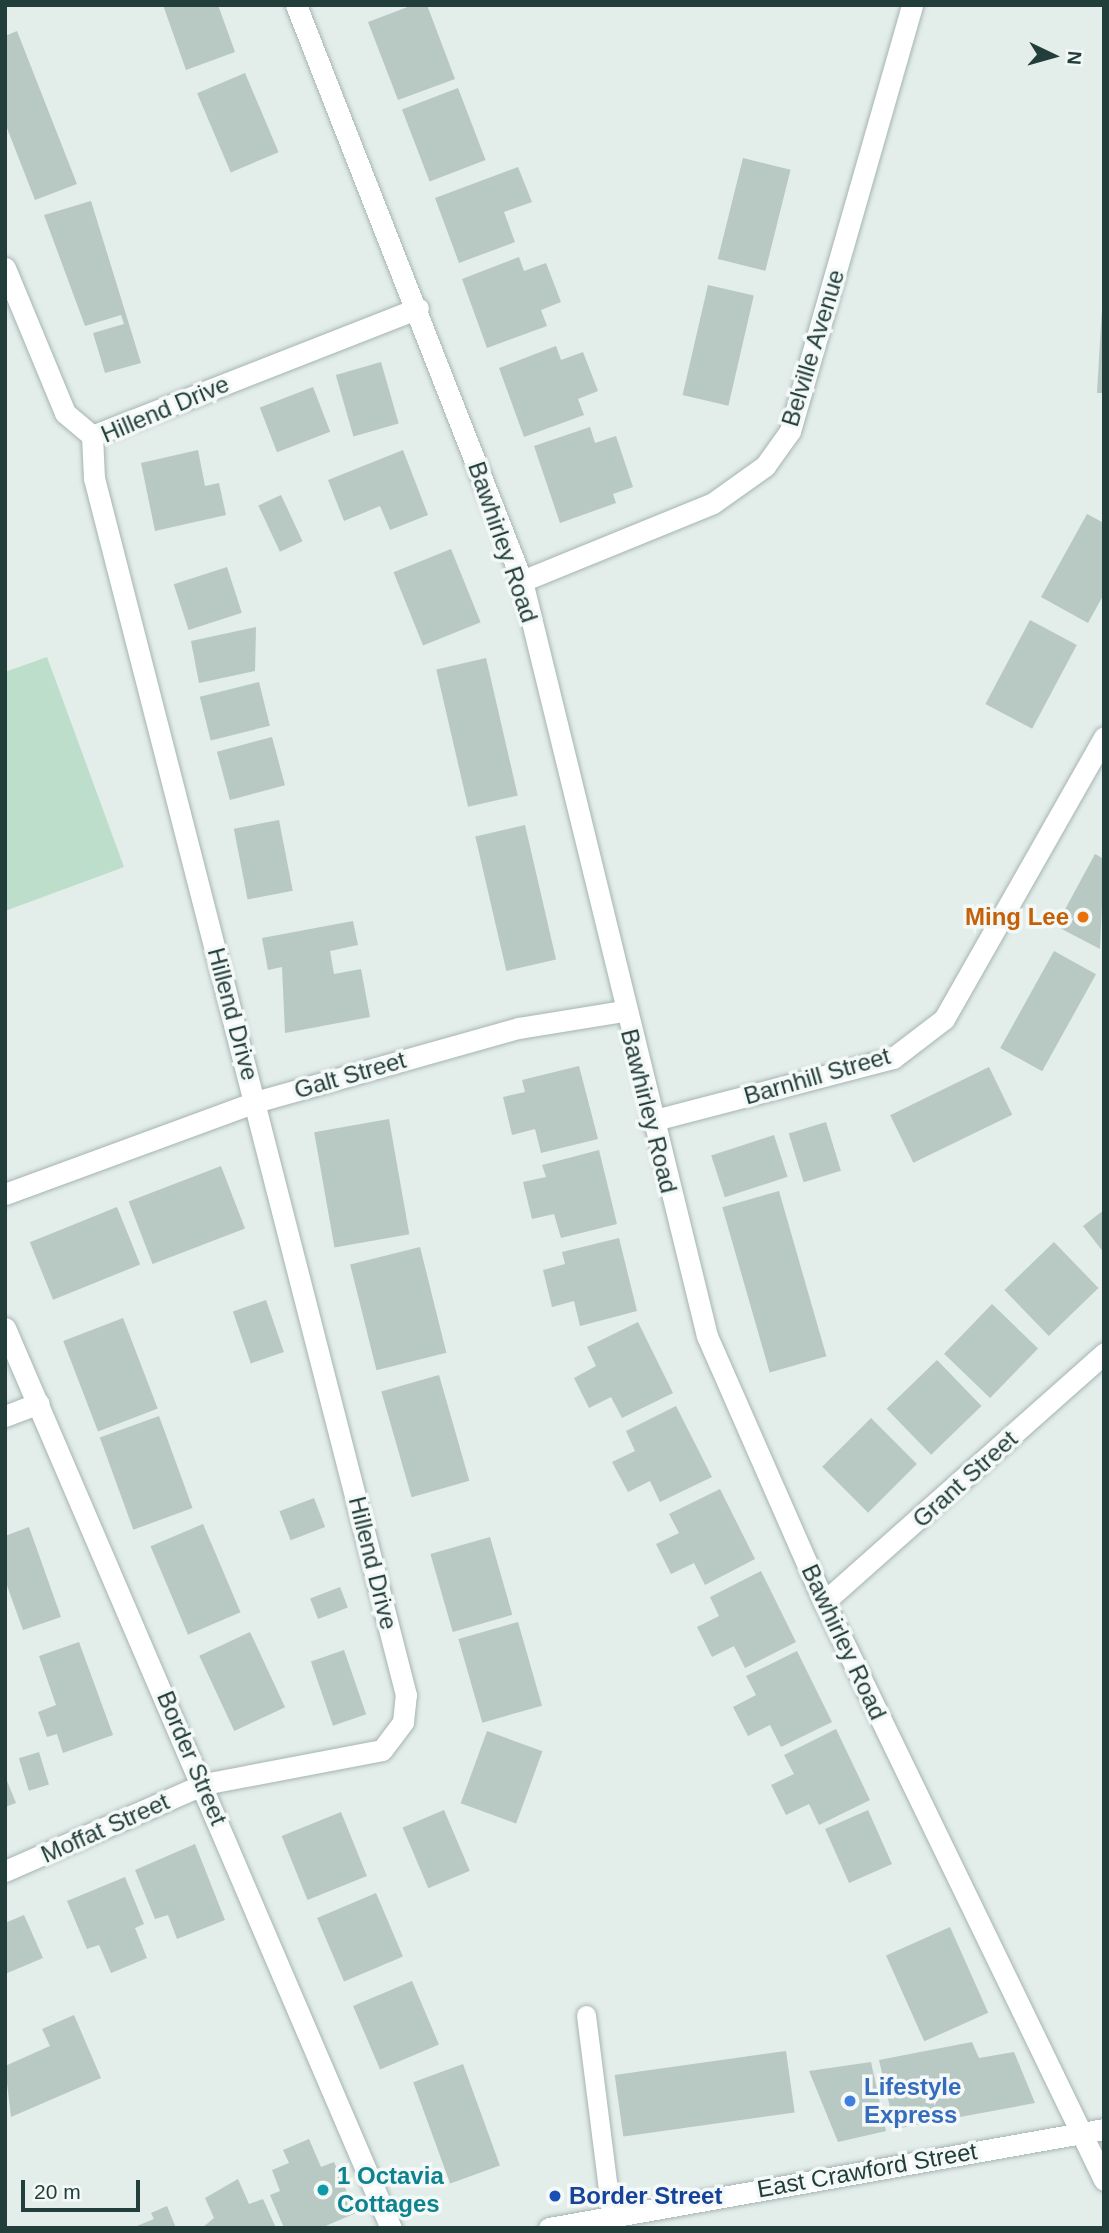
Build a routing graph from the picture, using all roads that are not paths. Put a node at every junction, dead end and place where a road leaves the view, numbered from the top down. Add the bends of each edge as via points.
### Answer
1 (296, 5) edge
2 (912, 5) edge
3 (5, 268) edge
4 (418, 308) junction
5 (92, 436) junction
6 (522, 581) junction
7 (1104, 737) edge
8 (624, 1011) junction
9 (255, 1102) junction
10 (652, 1121) junction
11 (5, 1194) edge
12 (5, 1328) edge
13 (1104, 1353) edge
14 (39, 1403) junction
15 (5, 1416) edge
16 (824, 1602) junction
17 (204, 1784) junction
18 (5, 1871) edge
19 (586, 2015) dead end
20 (1104, 2129) edge
21 (1082, 2133) junction
22 (1104, 2180) edge
23 (611, 2214) junction
24 (391, 2228) edge
25 (549, 2228) edge

1 - 4 street, Bawhirley Road
2 - 6 street, Belville Avenue via 790,431 765,467 713,503
3 - 5 street via 65,413
4 - 5 street, Hillend Drive
4 - 6 street, Bawhirley Road
5 - 9 street, Hillend Drive via 94,478
6 - 8 street, Bawhirley Road
7 - 10 street, Barnhill Street via 944,1019 893,1058
8 - 9 street, Galt Street via 519,1028
8 - 10 street, Bawhirley Road
9 - 11 street, Galt Street
9 - 17 street, Hillend Drive via 406,1695 403,1722 382,1750
10 - 16 street, Bawhirley Road via 707,1336
12 - 14 street, Border Street
13 - 16 street, Grant Street
14 - 15 street
14 - 17 street, Border Street
16 - 21 street, Bawhirley Road
17 - 18 street, Moffat Street
17 - 24 street, Border Street
19 - 23 lane
20 - 21 street, East Crawford Street
21 - 22 street, Bawhirley Road
21 - 23 street, East Crawford Street
23 - 25 street, East Crawford Street

